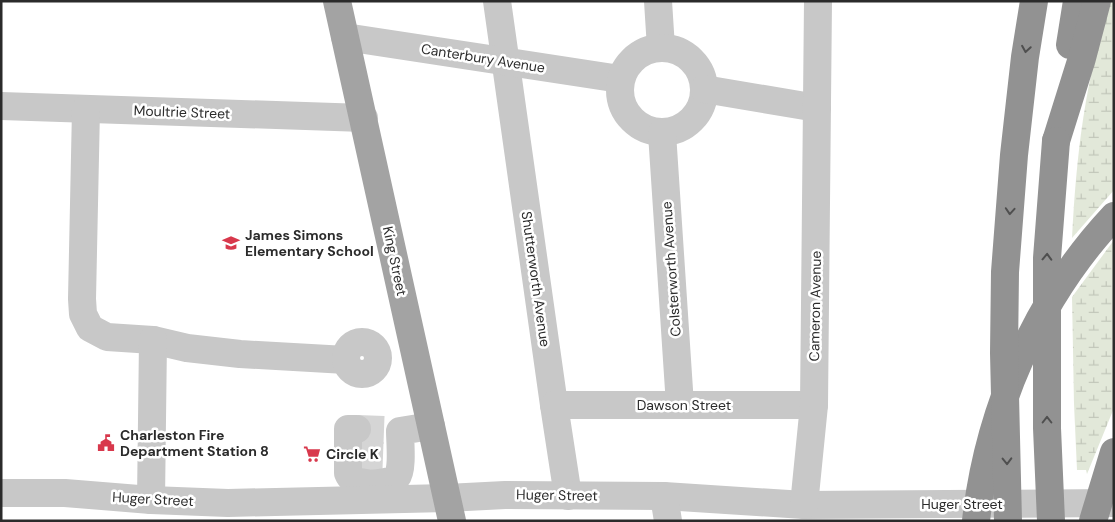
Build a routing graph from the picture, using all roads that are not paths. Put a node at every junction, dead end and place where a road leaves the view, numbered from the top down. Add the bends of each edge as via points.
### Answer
1 (337, 1) edge
2 (497, 1) edge
3 (658, 1) edge
4 (818, 1) edge
5 (1034, 1) edge
6 (1077, 1) edge
7 (1098, 1) edge
8 (345, 37) junction
9 (661, 48) junction
10 (506, 62) junction
11 (620, 79) junction
12 (704, 89) junction
13 (1, 106) edge
14 (817, 108) junction
15 (86, 109) junction
16 (364, 118) junction
17 (662, 133) junction
18 (1056, 141) junction
19 (1114, 216) edge
20 (153, 340) junction
21 (346, 360) dead end
22 (554, 405) junction
23 (680, 405) junction
24 (814, 406) junction
25 (431, 426) junction
26 (354, 446) dead end
27 (1114, 452) edge
28 (360, 491) junction
29 (1, 493) edge
30 (568, 496) junction
31 (151, 500) junction
32 (1114, 503) edge
33 (804, 505) junction
34 (666, 508) edge
35 (450, 510) edge
36 (228, 512) edge
37 (880, 513) edge
38 (976, 521) edge
39 (1008, 521) edge
40 (1051, 521) edge
41 (1093, 521) edge

1 - 8 main road, King Street
2 - 10 street, Shutterworth Avenue
3 - 9 street
4 - 14 street, Cameron Avenue
5 -> 39 highway, bridge via 1014,155 1005,272
6 - 18 highway
7 - 18 highway
8 - 10 street, Canterbury Avenue
8 - 16 main road, King Street
9 - 11 street via 640,54
9 - 12 street via 682,53 698,68
10 - 11 street, Canterbury Avenue
10 - 22 street, Shutterworth Avenue
11 - 17 street via 619,91 625,112 641,127
12 - 14 street
12 - 17 street via 695,117 684,127
13 - 15 street, Moultrie Street
14 - 24 street, Cameron Avenue
15 - 16 street, Moultrie Street
15 - 20 street via 83,314 90,328 107,337
16 - 25 main road, King Street
17 - 23 street, Colsterworth Avenue
40 -> 18 highway, bridge via 1046,258
19 - 38 highway, bridge via 1067,274 1014,371 987,456
20 - 21 street via 186,348 240,354
20 - 31 street
22 - 23 street, Dawson Street
22 - 30 street, Shutterworth Avenue
23 - 24 street, Dawson Street
24 - 33 street, Cameron Avenue
25 - 28 street via 392,443 400,472 397,478
25 - 35 main road, King Street
26 - 28 street via 348,473
27 - 41 highway, bridge
28 - 35 street, Huger Street
28 - 36 street, Huger Street
29 - 31 street, Huger Street via 65,493
30 - 34 street, Huger Street
30 - 35 street, Huger Street via 505,495
31 - 36 street, Huger Street
32 - 37 street, Huger Street
33 - 34 street, Huger Street
33 - 37 street, Huger Street

